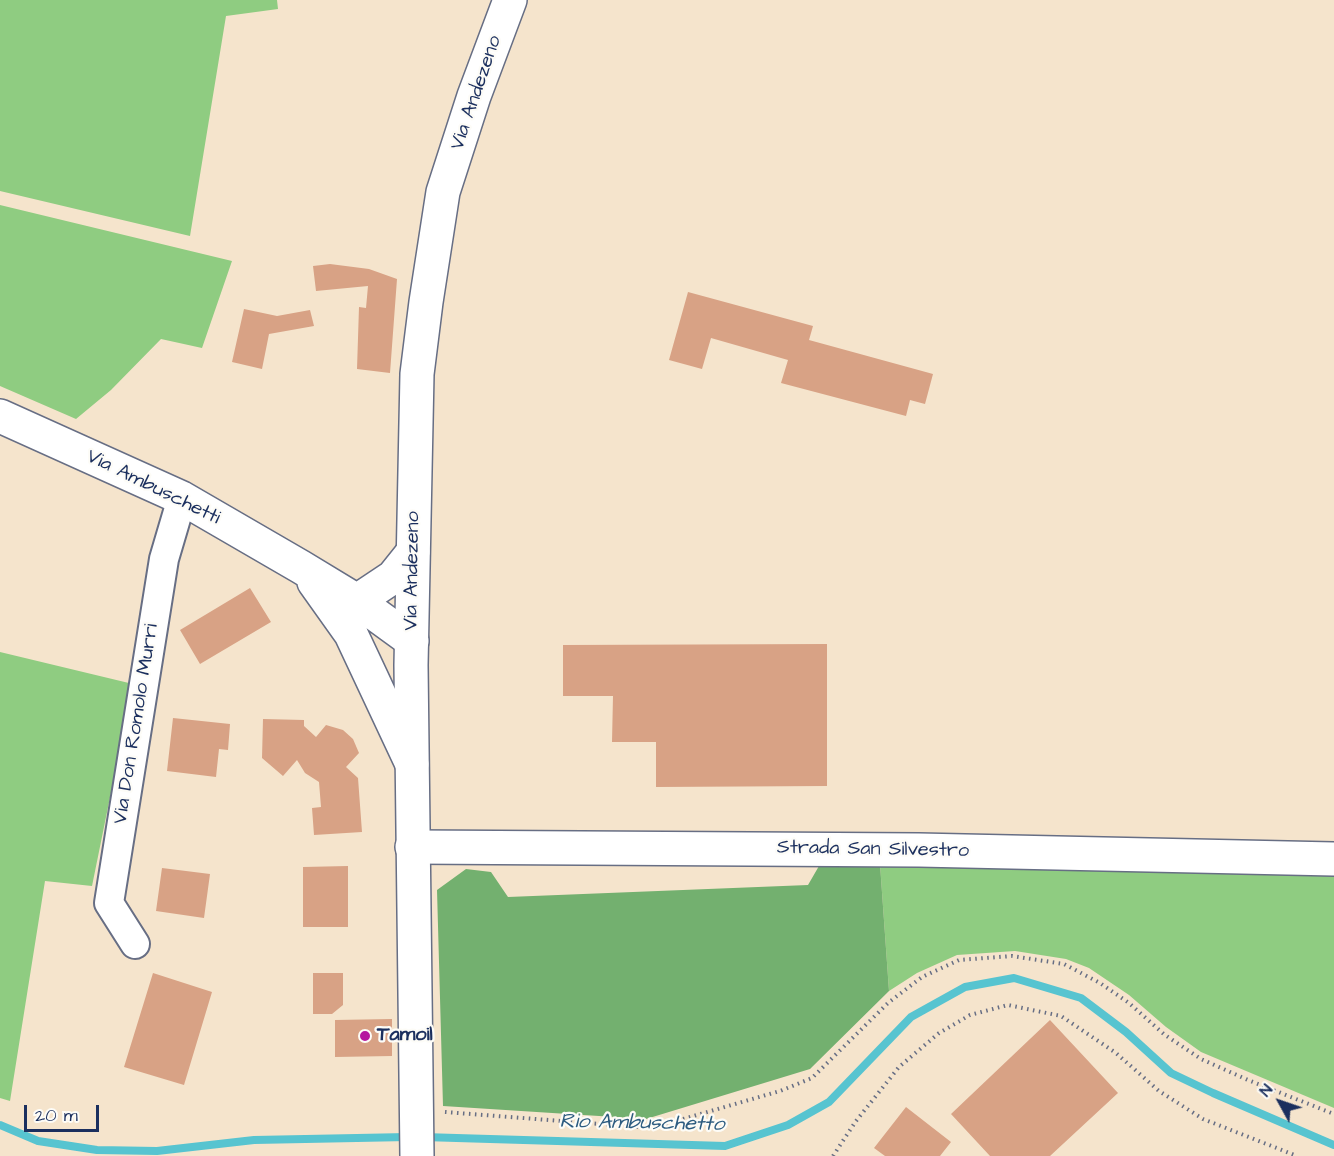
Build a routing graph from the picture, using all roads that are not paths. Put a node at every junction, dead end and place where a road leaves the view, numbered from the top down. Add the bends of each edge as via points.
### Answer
1 (510, 0) edge
2 (0, 416) edge
3 (182, 498) junction
4 (413, 552) junction
5 (301, 567) junction
6 (357, 601) junction
7 (351, 634) junction
8 (411, 653) junction
9 (412, 764) junction
10 (412, 847) junction
11 (1334, 859) edge
12 (135, 944) dead end
13 (417, 1156) edge

1 - 4 street, Via Andezeno via 443,192 417,374
2 - 3 street, Via Ambuschetti
3 - 5 street, Via Ambuschetti
3 - 12 street, Via Don Romolo Murri via 164,559 109,903
4 - 6 street via 393,577
4 - 8 street, Via Andezeno
5 - 6 street, Via Ambuschetti
5 - 7 street, Via Ambuschetti
6 - 8 street, Via Ambuschetti
7 - 8 street, Via Ambuschetti
7 - 9 street, Via Ambuschetti
8 - 9 street, Via Andezeno
9 - 10 street, Via Andezeno
10 - 11 street, Strada San Silvestro via 919,850
10 - 13 street, Via Andezeno

